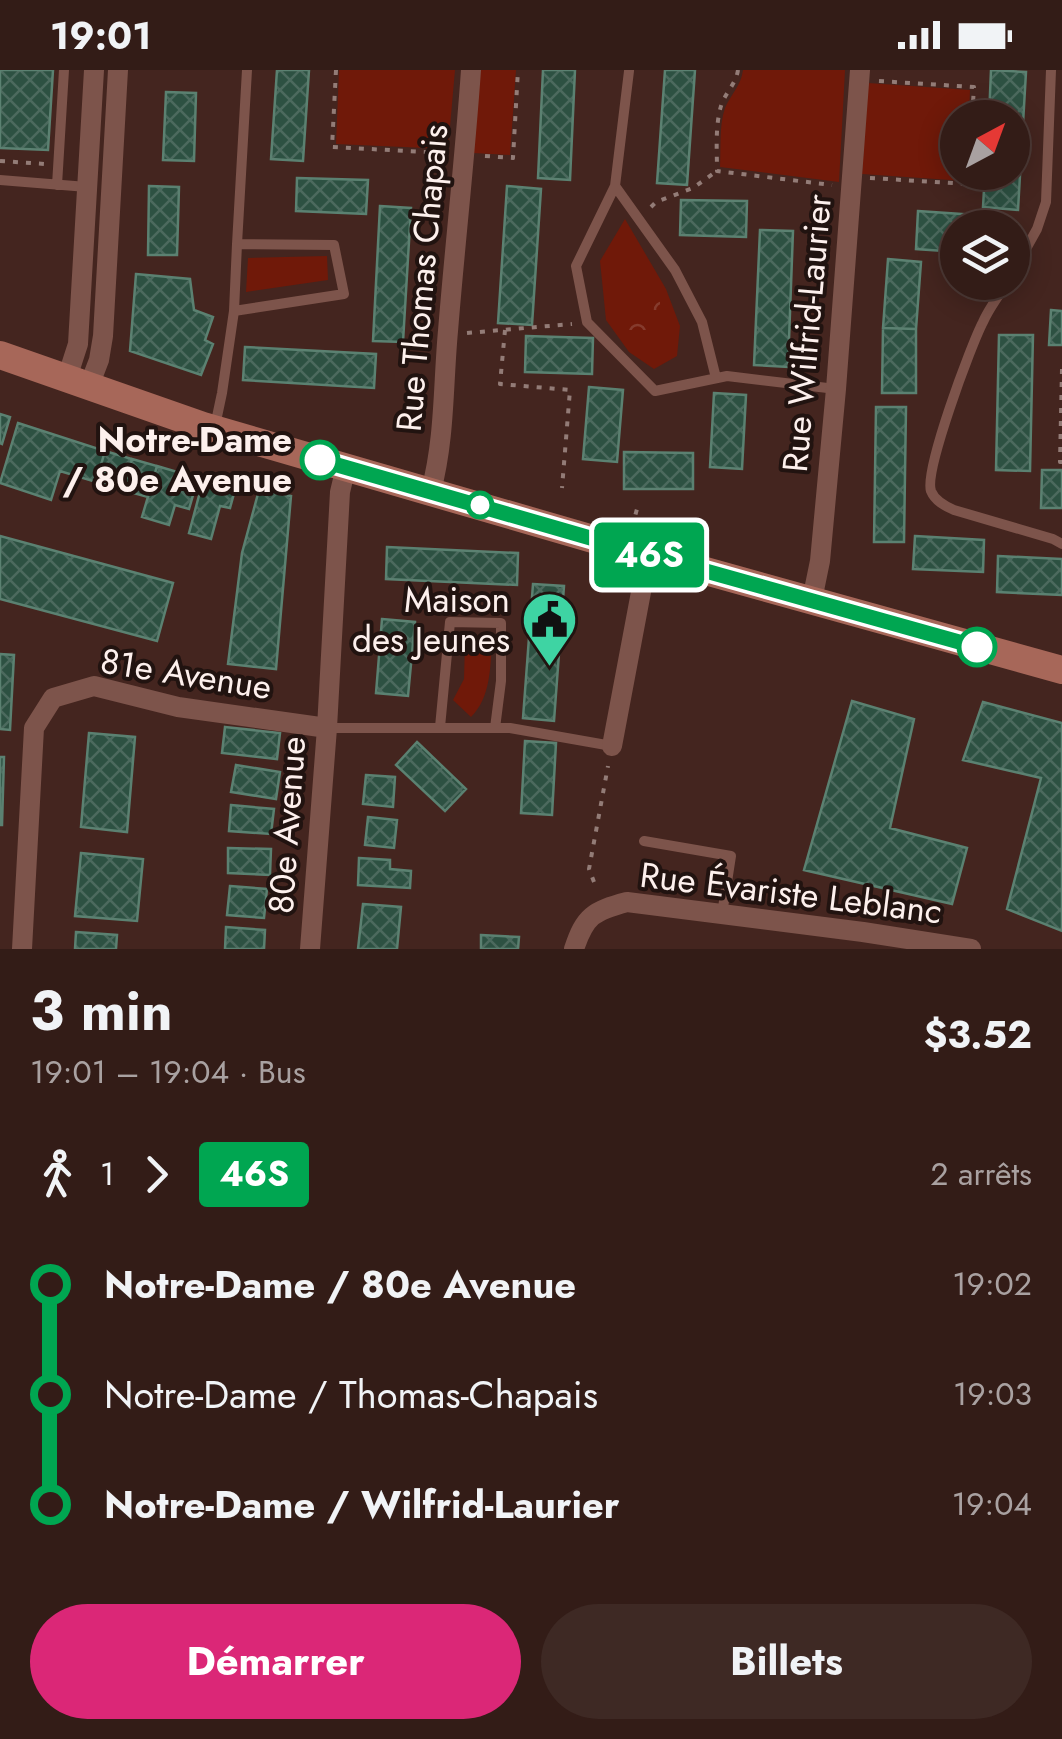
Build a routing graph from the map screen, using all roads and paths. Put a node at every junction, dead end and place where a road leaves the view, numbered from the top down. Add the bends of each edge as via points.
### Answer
1 (64, 70) edge
2 (94, 70) edge
3 (118, 70) edge
4 (246, 70) edge
5 (336, 70) edge
6 (471, 70) edge
7 (518, 70) edge
8 (629, 70) edge
9 (738, 70) edge
10 (1051, 70) edge
11 (859, 75) edge
12 (973, 100) edge
13 (466, 154) junction
14 (0, 161) edge
15 (48, 164) dead end
16 (716, 172) junction
17 (0, 180) edge
18 (895, 180) dead end
19 (940, 182) edge
20 (57, 185) junction
21 (615, 186) junction
22 (851, 187) junction
23 (87, 188) junction
24 (638, 218) junction
25 (1030, 241) edge
26 (237, 244) junction
27 (996, 300) edge
28 (234, 311) junction
29 (587, 322) junction
30 (505, 330) junction
31 (447, 335) junction
32 (0, 355) edge
33 (1062, 369) edge
34 (716, 378) junction
35 (78, 382) junction
36 (836, 390) junction
37 (214, 429) junction
38 (1062, 462) edge
39 (346, 467) junction
40 (562, 488) dead end
41 (431, 491) junction
42 (637, 509) dead end
43 (678, 520) dead end
44 (632, 527) dead end
45 (675, 539) dead end
46 (1062, 544) edge
47 (648, 555) junction
48 (812, 600) junction
49 (1062, 670) edge
50 (440, 727) junction
51 (327, 728) junction
52 (495, 728) junction
53 (612, 746) junction
54 (644, 841) dead end
55 (594, 882) dead end
56 (722, 914) junction
57 (22, 949) edge
58 (310, 949) edge
59 (574, 949) edge
60 (972, 949) edge

1 - 20 lane
2 - 23 street
3 - 35 street via 102,336 98,360
4 - 26 lane
5 - 13 path via 332,147
6 - 13 street, Rue Thomas Chapais
7 - 13 path via 513,158
8 - 21 lane
9 - 16 path via 719,111
10 - 25 lane via 1046,202
11 - 12 path via 974,86
11 - 22 street, Rue Wilfrid-Laurier
13 - 31 street, Rue Thomas Chapais
14 - 15 path
16 - 22 path
16 - 24 path
17 - 20 lane
18 - 19 path
20 - 23 lane
21 - 24 lane
21 - 29 lane via 576,266
22 - 36 street, Rue Wilfrid-Laurier
23 - 35 street
24 - 34 lane via 702,322
26 - 28 lane
26 - 28 lane via 334,245 344,294
27 - 46 lane via 971,348 934,460 931,490 954,510
28 - 37 lane
29 - 30 path
29 - 34 lane via 654,391
30 - 31 path
30 - 40 path via 500,384 570,390
31 - 41 street, Rue Thomas Chapais via 441,448
32 - 35 street
33 - 38 path
34 - 36 lane
35 - 37 street
36 - 48 street, Rue Wilfrid-Laurier
37 - 39 street
39 - 41 street
39 - 51 street, 80e Avenue
41 - 47 street
42 - 44 path
43 - 45 path
47 - 48 street
47 - 53 street
48 - 49 street
50 - 51 lane
50 - 52 lane
50 - 52 lane via 450,622 500,623
51 - 57 street, 81e Avenue via 178,707 94,686 54,698 34,728
51 - 58 street, 80e Avenue
52 - 53 lane
53 - 55 path via 590,870
54 - 56 lane via 731,856
56 - 59 street, Rue Évariste Leblanc via 627,902 584,923
56 - 60 street, Rue Évariste Leblanc

